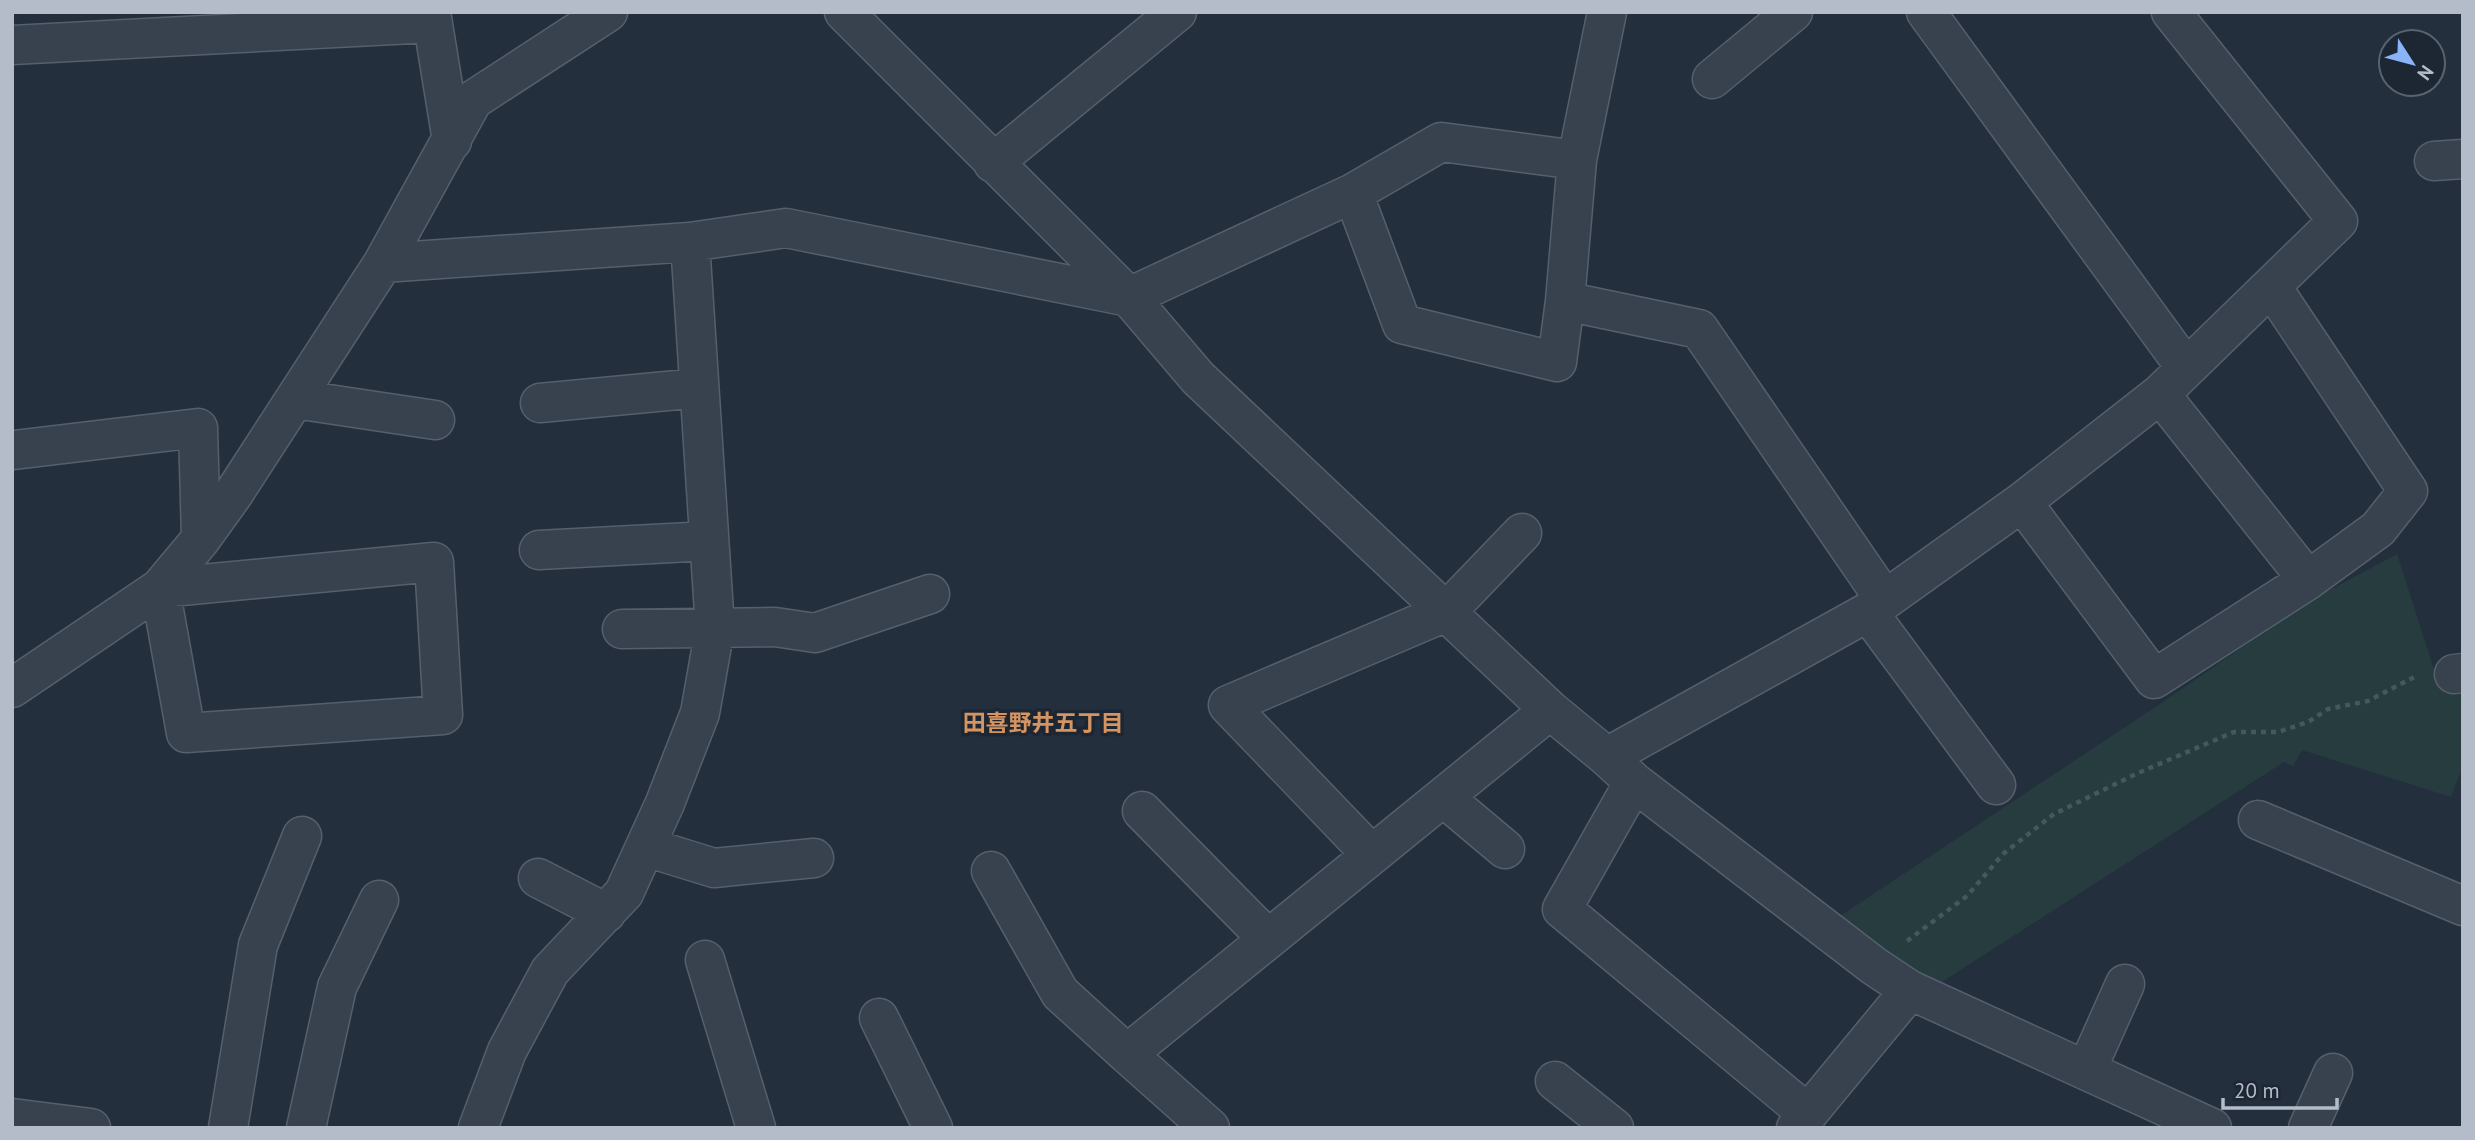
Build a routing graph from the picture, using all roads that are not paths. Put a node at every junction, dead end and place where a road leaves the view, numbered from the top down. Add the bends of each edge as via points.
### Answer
1 (608, 12) edge
2 (844, 12) edge
3 (1177, 12) edge
4 (1607, 12) edge
5 (1793, 12) edge
6 (1926, 12) edge
7 (2171, 12) edge
8 (431, 17) edge
9 (12, 45) edge
10 (1712, 79) dead end
11 (452, 141) junction
12 (1577, 160) junction
13 (993, 163) junction
14 (1353, 193) junction
15 (690, 242) junction
16 (383, 263) junction
17 (2271, 286) junction
18 (1129, 297) junction
19 (1565, 300) junction
20 (2173, 381) junction
21 (699, 388) junction
22 (295, 399) junction
23 (540, 403) dead end
24 (435, 420) dead end
25 (14, 450) dead end
26 (2022, 502) junction
27 (1522, 533) dead end
28 (201, 539) junction
29 (709, 541) junction
30 (539, 550) dead end
31 (2308, 580) junction
32 (160, 588) junction
33 (930, 594) dead end
34 (1877, 606) junction
35 (1446, 612) junction
36 (715, 628) junction
37 (622, 629) dead end
38 (12, 688) edge
39 (1550, 710) junction
40 (1621, 769) junction
41 (1996, 785) dead end
42 (1443, 797) junction
43 (1142, 811) dead end
44 (2258, 820) dead end
45 (302, 836) dead end
46 (646, 846) junction
47 (1505, 849) dead end
48 (1372, 855) junction
49 (814, 858) dead end
50 (991, 871) dead end
51 (537, 878) dead end
52 (379, 900) dead end
53 (2463, 906) edge
54 (606, 913) junction
55 (1268, 939) junction
56 (705, 960) dead end
57 (2125, 984) dead end
58 (1910, 990) junction
59 (879, 1018) dead end
60 (1126, 1054) junction
61 (2087, 1069) junction
62 (2333, 1073) dead end
63 (1555, 1081) dead end
64 (12, 1118) edge
65 (1802, 1121) edge
66 (1207, 1127) edge
67 (92, 1128) edge
68 (228, 1128) edge
69 (306, 1128) edge
70 (478, 1128) edge
71 (756, 1128) edge
72 (933, 1128) edge
73 (1614, 1128) edge
74 (2212, 1128) edge
75 (2308, 1128) edge

1 - 11 street via 473,100
2 - 13 street
3 - 13 street
4 - 12 street
5 - 10 street
6 - 20 street
7 - 17 street via 2338,221
8 - 9 street
8 - 11 street
11 - 16 street
12 - 14 street via 1441,142
12 - 19 street
13 - 18 street
14 - 18 street
14 - 19 street via 1402,324 1557,362
15 - 16 street
15 - 18 street via 786,228
15 - 21 street
16 - 22 street
17 - 20 street
17 - 31 street via 2408,491 2378,529
18 - 35 street via 1198,378
19 - 34 street via 1699,329
20 - 26 street
20 - 31 street
21 - 23 street
21 - 29 street
22 - 24 street
22 - 28 street
25 - 28 street via 198,428
26 - 31 street via 2154,679
26 - 34 street
27 - 35 street
28 - 32 street
29 - 30 street
29 - 36 street
32 - 32 street via 186,733 443,715 434,562
32 - 38 street
33 - 36 street via 815,633 775,627
34 - 40 street
34 - 41 street
35 - 39 street
35 - 48 street via 1228,705
36 - 37 street
36 - 46 street via 700,713
39 - 40 street
39 - 42 street
40 - 58 street
40 - 65 street via 1562,909
42 - 47 street
42 - 48 street
43 - 55 street
44 - 53 street
45 - 68 street via 258,945
46 - 49 street via 714,868
46 - 54 street via 624,894
48 - 55 street
50 - 60 street via 1060,993
51 - 54 street
52 - 69 street via 337,987
54 - 70 street via 550,971 507,1051
55 - 60 street
56 - 71 street
57 - 61 street
58 - 61 street
58 - 65 street
59 - 72 street
60 - 66 street
61 - 74 street
62 - 75 street
63 - 73 street
64 - 67 street

